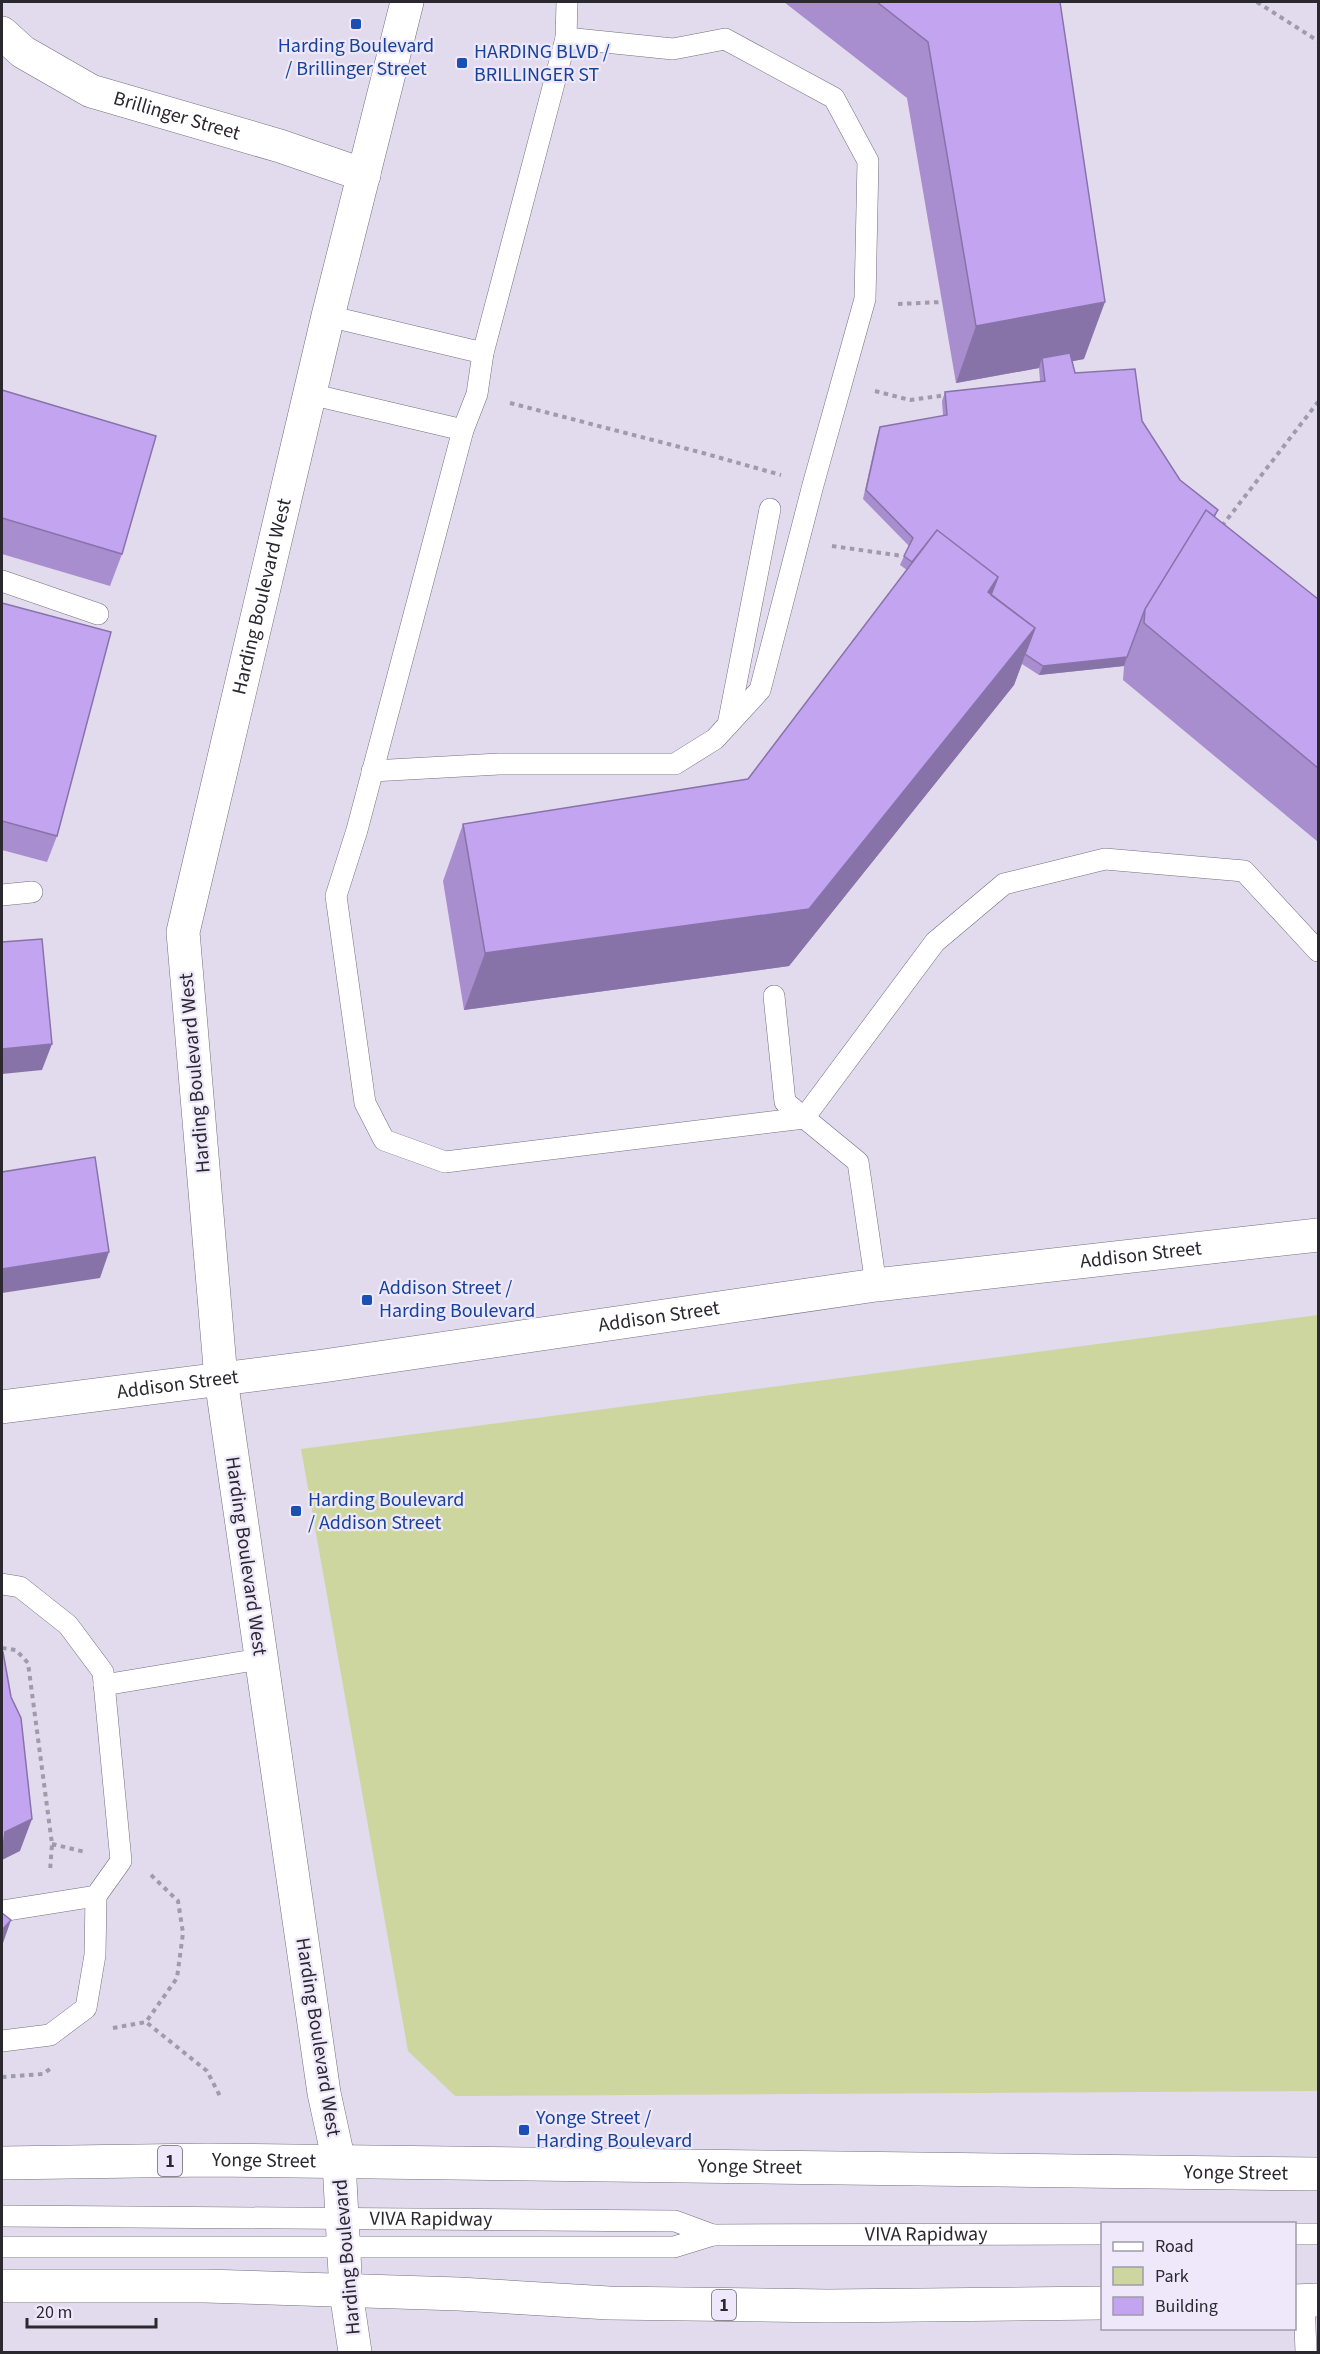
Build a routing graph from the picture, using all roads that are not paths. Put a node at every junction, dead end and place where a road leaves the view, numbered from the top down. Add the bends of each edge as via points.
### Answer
1 (407, 2) edge
2 (567, 2) edge
3 (2, 33) edge
4 (566, 38) junction
5 (364, 175) junction
6 (328, 316) junction
7 (483, 354) junction
8 (310, 394) junction
9 (463, 430) junction
10 (770, 509) dead end
11 (2, 581) edge
12 (98, 614) dead end
13 (728, 726) junction
14 (372, 771) junction
15 (32, 892) dead end
16 (2, 895) edge
17 (1318, 951) edge
18 (774, 996) dead end
19 (804, 1118) junction
20 (1318, 1235) edge
21 (876, 1285) junction
22 (221, 1380) junction
23 (2, 1407) edge
24 (2, 1584) edge
25 (260, 1659) junction
26 (104, 1685) junction
27 (96, 1896) junction
28 (2, 1911) edge
29 (2, 2041) edge
30 (339, 2162) junction
31 (2, 2163) edge
32 (1318, 2174) edge
33 (2, 2216) edge
34 (343, 2232) junction
35 (1101, 2234) edge
36 (1296, 2234) edge
37 (1318, 2234) edge
38 (713, 2235) junction
39 (2, 2247) edge
40 (2, 2286) edge
41 (346, 2292) junction
42 (1306, 2300) edge
43 (1101, 2303) edge
44 (355, 2352) edge
45 (1306, 2352) edge

1 - 5 street, Harding Boulevard West
2 - 4 lane
3 - 5 street, Brillinger Street via 23,52 92,91
4 - 7 lane
4 - 13 lane via 672,48 725,39 834,98 868,161 865,299 760,690
5 - 6 street, Harding Boulevard West
6 - 7 lane
6 - 8 street, Harding Boulevard West
7 - 9 lane via 477,394
8 - 9 lane
8 - 22 street, Harding Boulevard West via 183,932
9 - 14 lane
10 - 13 lane
11 - 12 lane
13 - 14 lane via 675,764 499,764
14 - 19 lane via 336,896 365,1103 384,1140 446,1162
15 - 16 lane
17 - 19 lane via 1244,872 1105,858 1004,884 934,942
18 - 19 lane via 785,1102
19 - 21 lane via 858,1162
20 - 21 street, Addison Street
21 - 22 street, Addison Street
22 - 23 street, Addison Street
22 - 25 street, Harding Boulevard West
24 - 26 lane via 20,1587 68,1626 103,1672
25 - 26 lane
25 - 30 street, Harding Boulevard West via 324,2094
26 - 27 lane via 121,1861
27 - 28 lane
27 - 29 lane via 95,1955 86,2008 50,2035
30 - 31 street, Yonge Street / 1
30 - 32 street, Yonge Street / 1
30 - 34 street, Harding Boulevard
33 - 34 lane, VIVA Rapidway
34 - 38 lane, VIVA Rapidway via 674,2247
34 - 38 lane, VIVA Rapidway via 675,2221
34 - 39 lane, VIVA Rapidway
34 - 41 street, Harding Boulevard
35 - 38 lane, VIVA Rapidway
36 - 37 lane
40 - 41 street, 1 via 205,2286
41 - 43 street, 1 via 805,2306
41 - 44 street, Harding Boulevard
42 - 45 lane

